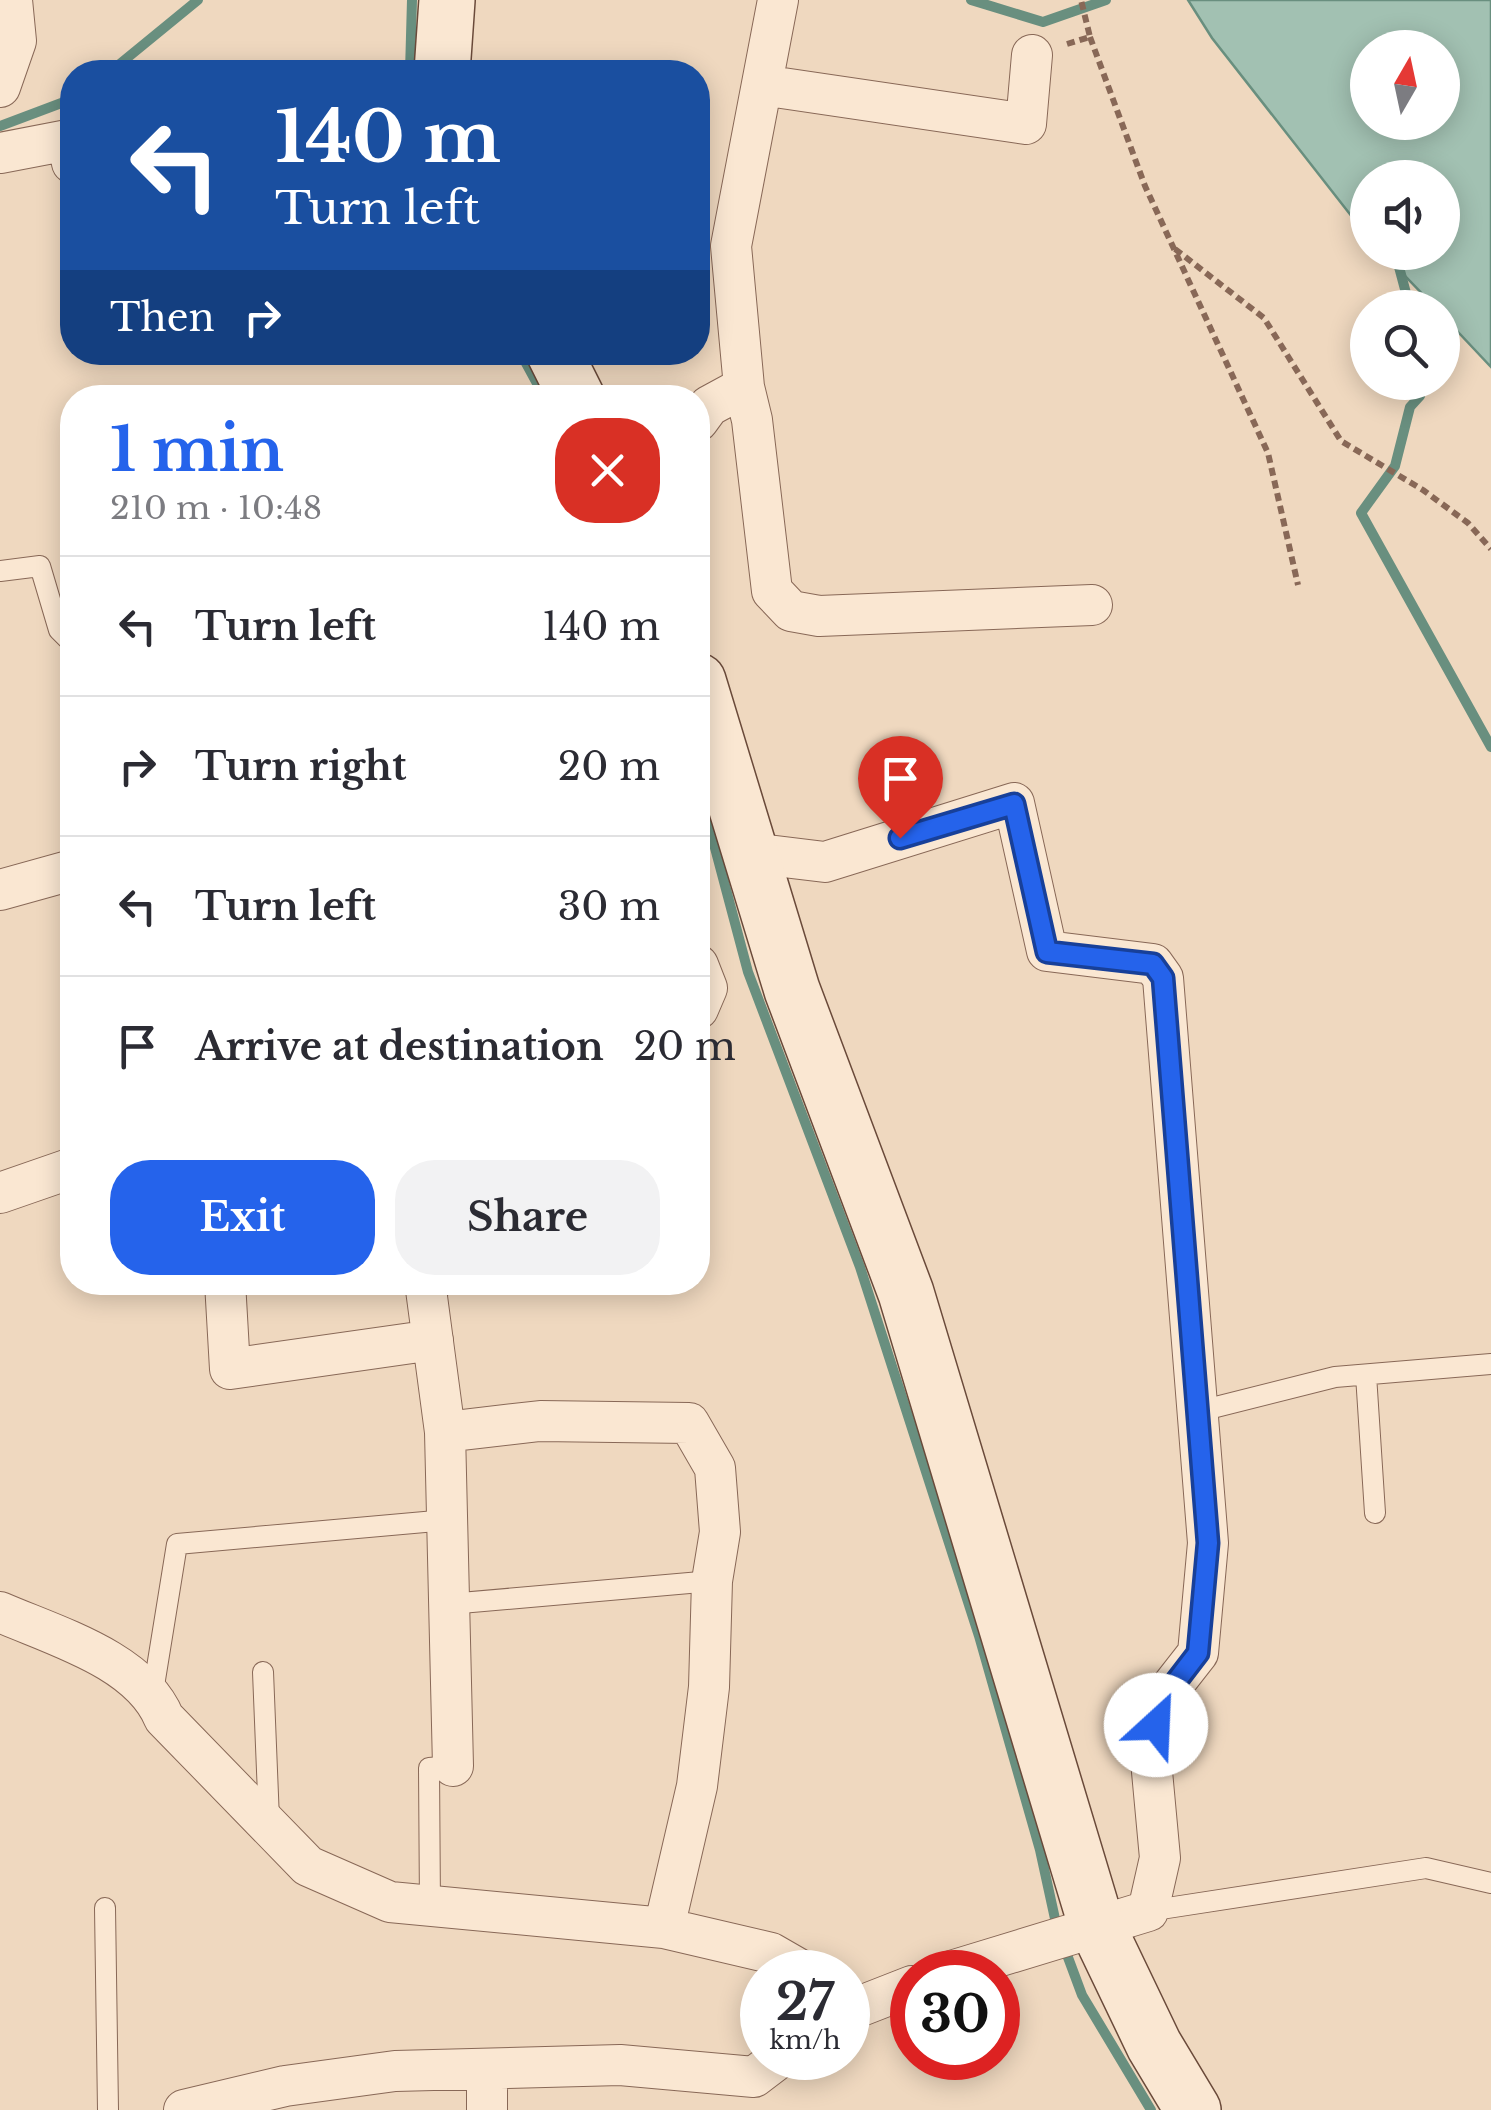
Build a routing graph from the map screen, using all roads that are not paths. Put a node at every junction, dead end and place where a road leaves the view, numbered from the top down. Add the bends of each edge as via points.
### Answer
1 (12, 0) edge
2 (447, 0) edge
3 (778, 0) edge
4 (1032, 55) dead end
5 (443, 60) edge
6 (762, 85) junction
7 (0, 87) edge
8 (60, 142) edge
9 (0, 153) edge
10 (744, 387) junction
11 (710, 405) edge
12 (0, 571) edge
13 (1092, 605) dead end
14 (60, 631) edge
15 (710, 766) edge
16 (750, 853) junction
17 (60, 873) edge
18 (0, 890) edge
19 (60, 1172) edge
20 (0, 1192) edge
21 (226, 1295) edge
22 (436, 1295) edge
23 (433, 1340) junction
24 (1491, 1364) edge
25 (1366, 1375) junction
26 (1200, 1411) junction
27 (445, 1432) junction
28 (1375, 1514) dead end
29 (447, 1520) junction
30 (712, 1581) junction
31 (449, 1604) junction
32 (0, 1612) edge
33 (263, 1672) dead end
34 (153, 1692) junction
35 (453, 1766) joint
36 (270, 1827) junction
37 (1491, 1883) edge
38 (430, 1907) junction
39 (105, 1908) dead end
40 (1148, 1911) junction
41 (664, 1928) junction
42 (1073, 1932) junction
43 (758, 1950) edge
44 (1017, 1950) edge
45 (740, 2076) edge
46 (487, 2090) edge
47 (108, 2110) edge
48 (184, 2110) edge
49 (1193, 2110) edge

1 - 7 street via 16,41
2 - 5 street
3 - 6 street
4 - 6 street via 1026,124
6 - 10 street via 731,246
8 - 9 street
10 - 11 street
10 - 13 street via 772,592 792,611 819,616
12 - 14 lane via 40,566
15 - 16 street
16 - 26 street via 825,862 1014,804 1047,952 1153,964 1163,978
16 - 42 street via 792,990 906,1293
17 - 18 street
19 - 20 street
21 - 23 street via 230,1369
22 - 23 street
23 - 27 street
24 - 25 lane
25 - 26 lane
25 - 28 lane
26 - 40 street via 1208,1543 1198,1653 1162,1700 1150,1750 1160,1858
27 - 29 street
27 - 30 street via 540,1422 689,1422 715,1468 720,1532
29 - 31 street
29 - 34 lane via 177,1544
30 - 31 lane
30 - 41 street via 710,1687 697,1786
31 - 35 street
32 - 34 street via 91,1652
33 - 36 lane
34 - 36 street via 164,1718
35 - 38 lane via 429,1768
36 - 38 street via 308,1866 390,1902
37 - 40 lane via 1426,1868
38 - 41 street
39 - 47 lane
40 - 42 street
41 - 43 street
42 - 44 street
42 - 49 street
45 - 46 street via 620,2065
46 - 48 street via 395,2071 285,2086

